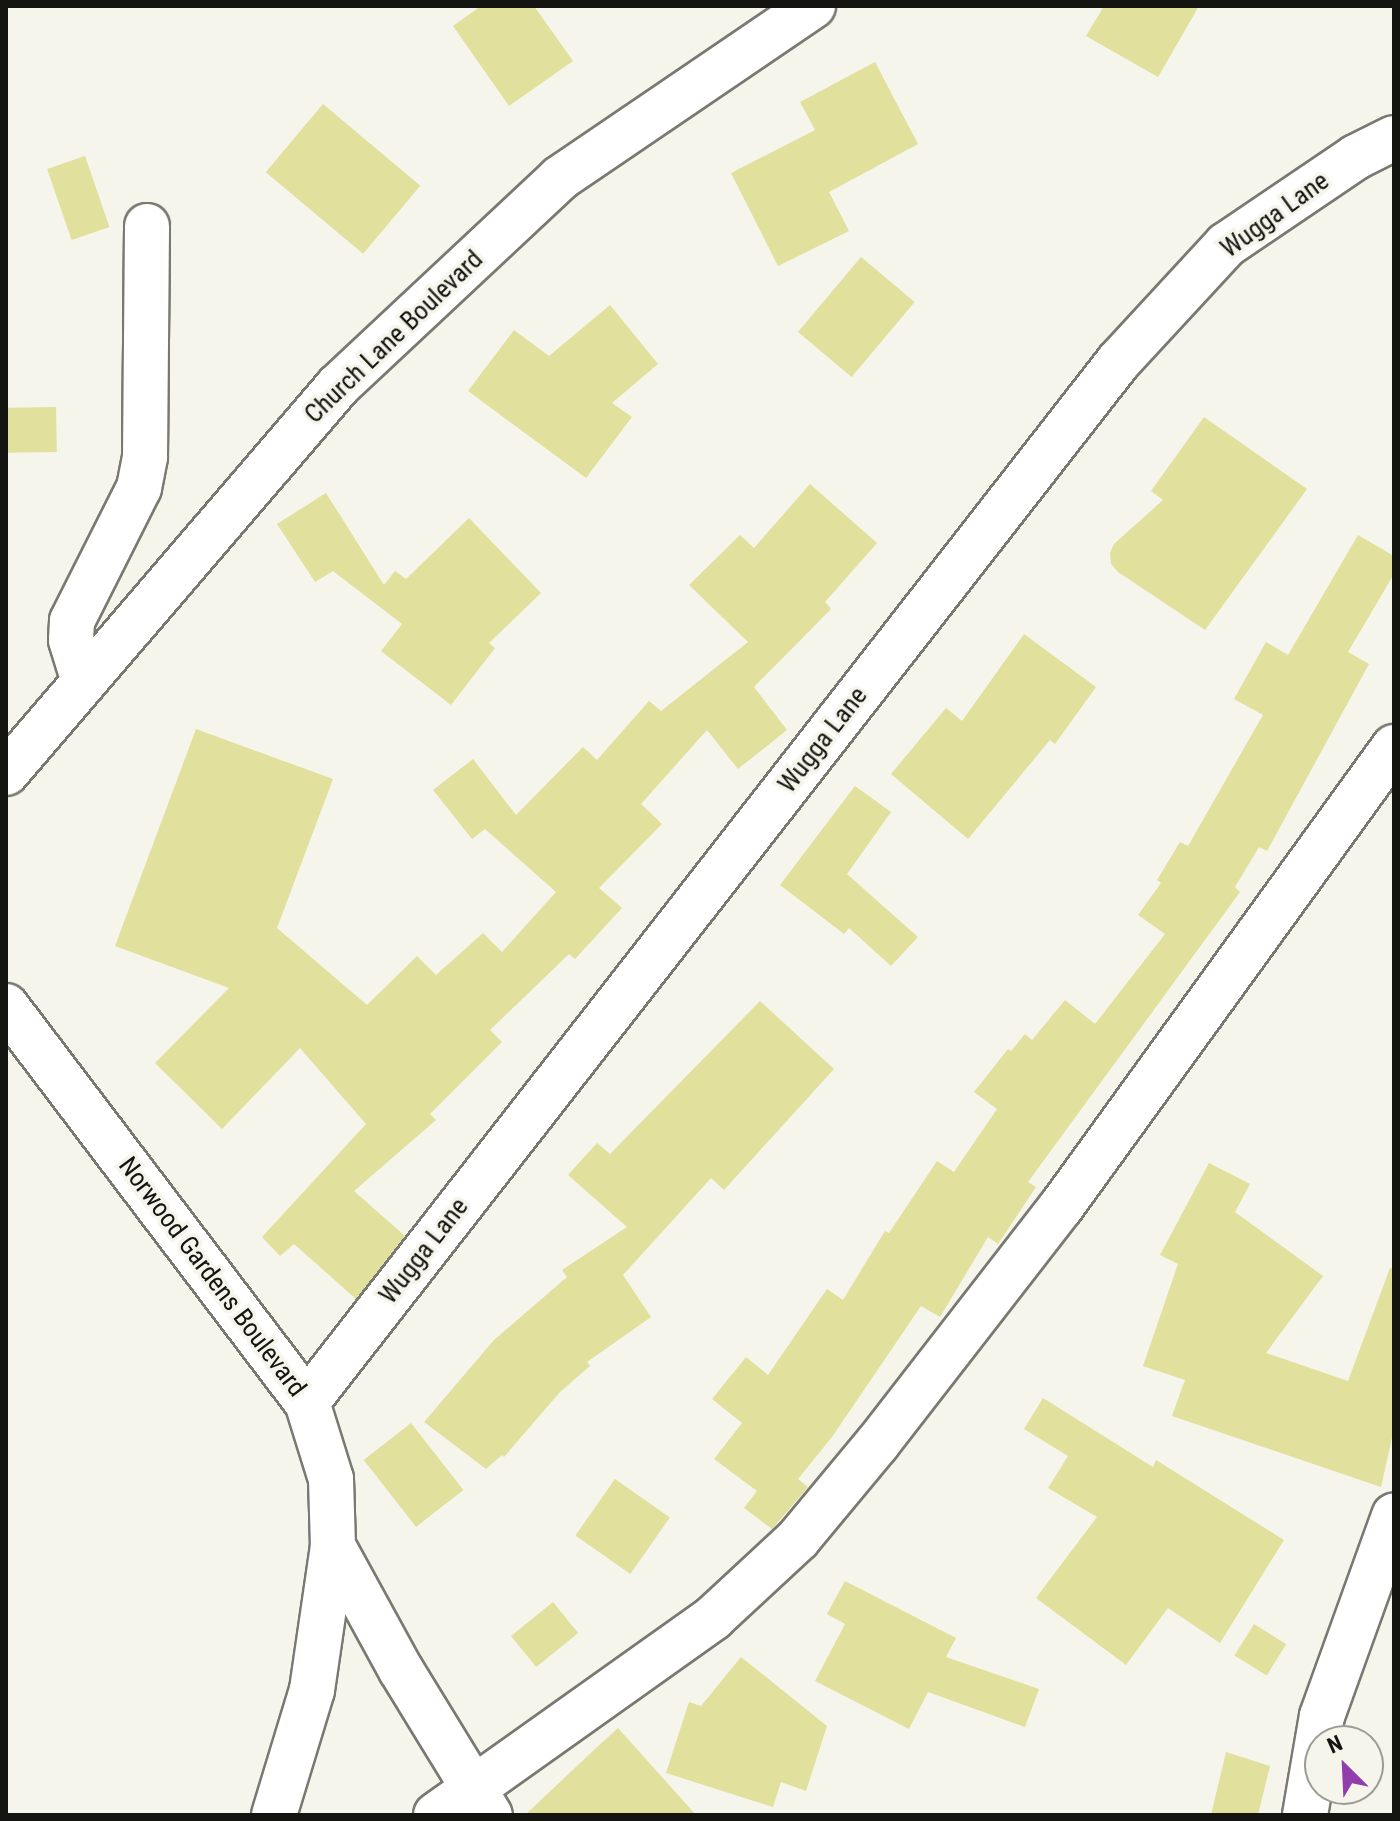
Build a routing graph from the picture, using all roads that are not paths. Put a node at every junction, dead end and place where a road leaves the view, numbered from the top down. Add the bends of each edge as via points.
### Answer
1 (813, 6) edge
2 (1394, 138) edge
3 (147, 226) dead end
4 (84, 682) junction
5 (1394, 747) edge
6 (6, 773) edge
7 (6, 1006) edge
8 (307, 1402) junction
9 (1394, 1516) edge
10 (333, 1546) junction
11 (458, 1808) edge
12 (274, 1815) edge
13 (1305, 1815) edge

1 - 4 street, Church Lane Boulevard via 560,178 338,386
2 - 8 street, Wugga Lane via 1356,157 1226,245 1119,361
3 - 4 street via 145,457 139,488 72,621 71,640
4 - 6 street, Church Lane Boulevard
5 - 11 street via 1061,1207 829,1504 713,1618
7 - 8 street, Norwood Gardens Boulevard
8 - 10 street, Norwood Gardens Boulevard via 331,1479
9 - 13 street via 1322,1716
10 - 11 street via 401,1670
10 - 12 street, Norwood Gardens Boulevard via 312,1690

